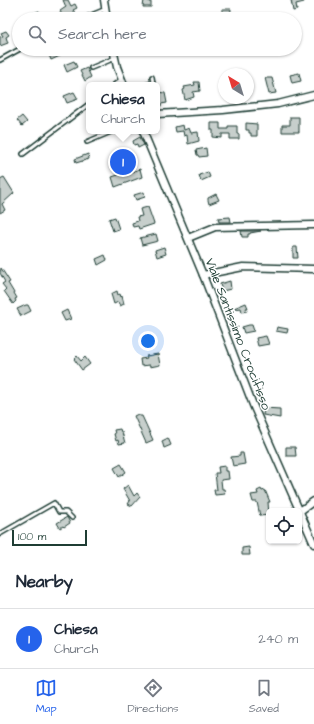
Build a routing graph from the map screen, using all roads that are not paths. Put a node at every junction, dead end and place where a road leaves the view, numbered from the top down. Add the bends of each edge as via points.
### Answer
1 (104, 0) edge
2 (106, 9) junction
3 (99, 12) edge
4 (106, 12) edge
5 (12, 53) edge
6 (115, 58) joint
7 (0, 60) edge
8 (90, 68) dead end
9 (152, 77) dead end
10 (123, 82) edge
11 (153, 82) edge
12 (314, 95) edge
13 (86, 106) edge
14 (160, 114) edge
15 (107, 134) edge
16 (144, 134) edge
17 (87, 142) dead end
18 (23, 154) dead end
19 (314, 225) edge
20 (188, 238) junction
21 (314, 269) edge
22 (203, 275) junction
23 (314, 501) edge
24 (299, 508) edge
25 (302, 510) edge
26 (302, 516) edge
27 (72, 518) dead end
28 (0, 534) edge
29 (314, 544) edge

1 - 2 street
2 - 3 lane
2 - 4 street
5 - 7 lane
6 - 8 lane
6 - 10 street
9 - 11 lane
12 - 14 street via 278,104
13 - 18 lane
15 - 17 lane
16 - 20 street, Viale Santissimo Crocifisso
19 - 20 street via 215,227
20 - 22 street, Viale Santissimo Crocifisso
21 - 22 street via 243,267
22 - 24 street, Viale Santissimo Crocifisso via 253,405
23 - 25 street
26 - 29 street, Viale Santissimo Crocifisso
27 - 28 lane via 66,512 59,512 54,503

